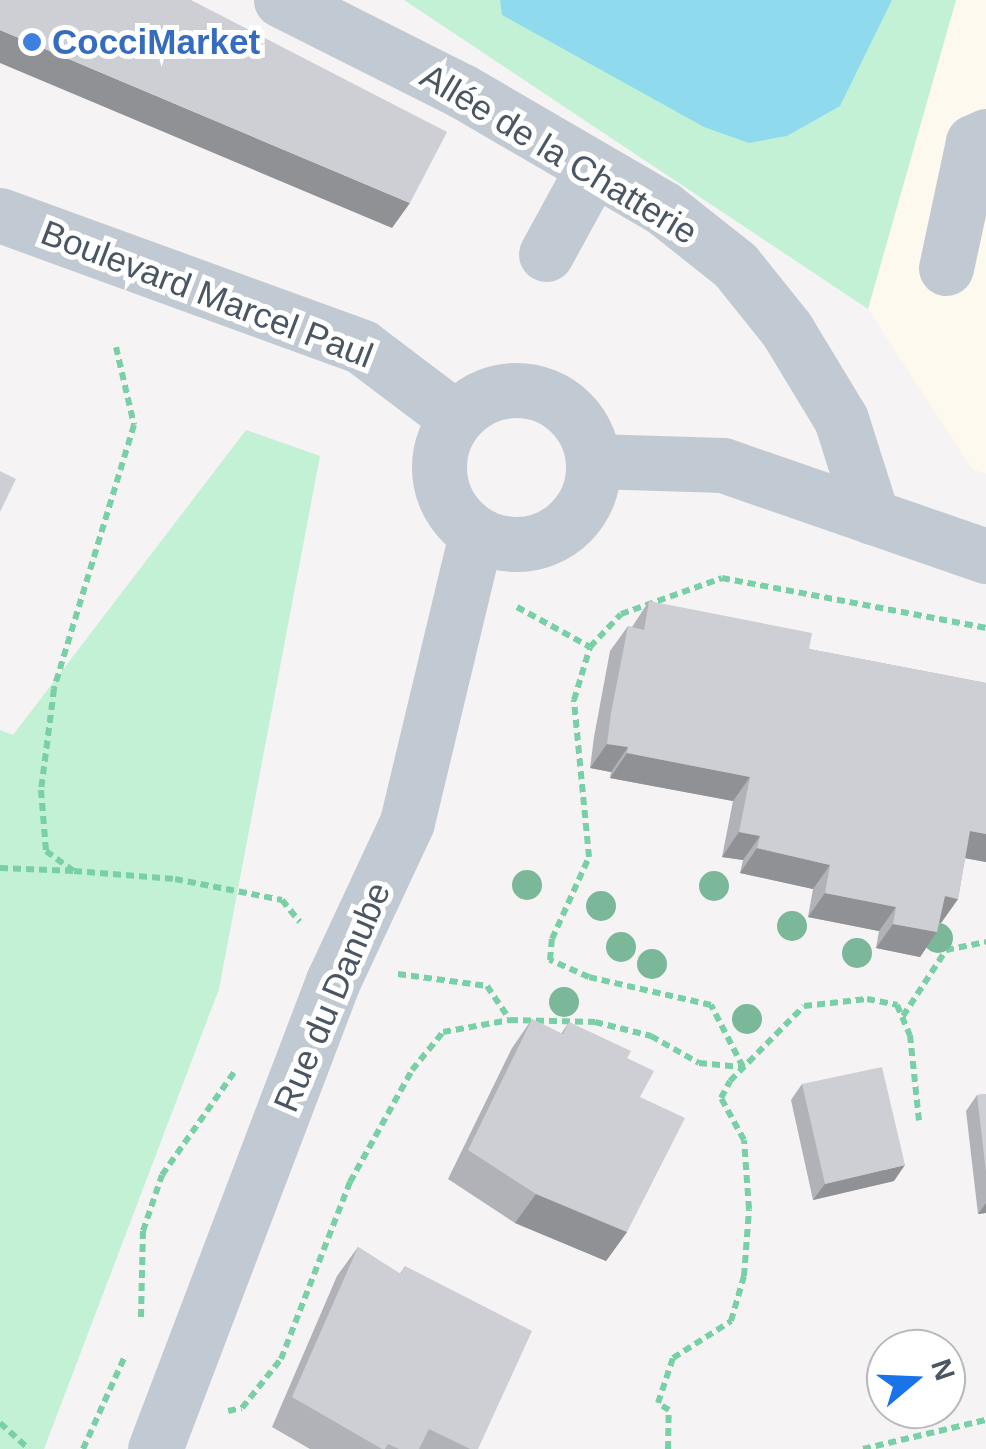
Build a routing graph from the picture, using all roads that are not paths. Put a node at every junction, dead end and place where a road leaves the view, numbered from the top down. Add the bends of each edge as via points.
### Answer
1 (281, 0) edge
2 (986, 136) edge
3 (593, 168) junction
4 (0, 215) edge
5 (546, 254) dead end
6 (946, 268) dead end
7 (456, 418) junction
8 (594, 461) junction
9 (872, 516) junction
10 (476, 534) junction
11 (986, 556) edge
12 (156, 1449) edge

1 - 3 street, Allée de la Chatterie via 462,90
2 - 6 street via 973,142
3 - 5 street
3 - 9 street, Allée de la Chatterie via 663,208 746,278 841,419
4 - 7 street, Boulevard Marcel Paul via 362,347
7 - 8 street via 479,398 509,389 540,392 567,407 586,431
7 - 10 street via 441,448 439,480 452,512
8 - 9 street via 723,465
8 - 10 street via 590,495 571,524 542,542 508,545
9 - 11 street
10 - 12 street, Rue du Danube via 406,822 325,948

